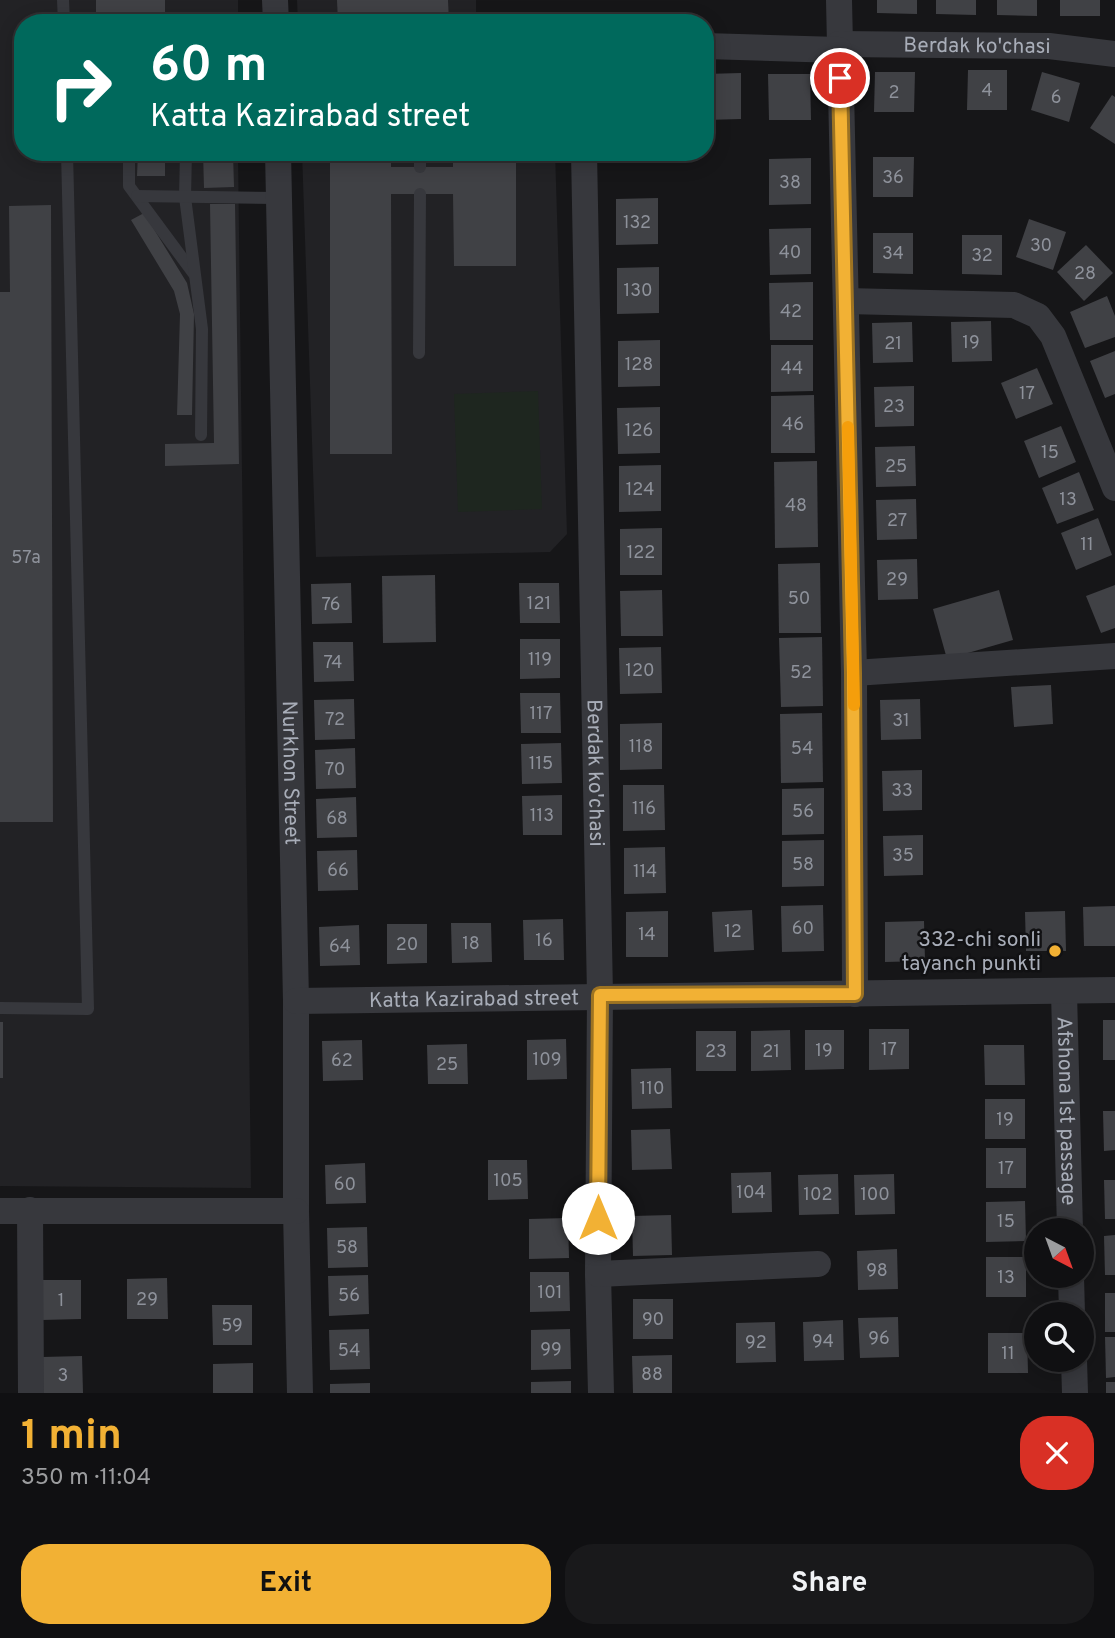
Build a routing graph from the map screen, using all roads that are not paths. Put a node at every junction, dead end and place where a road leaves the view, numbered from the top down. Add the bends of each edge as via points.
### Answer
1 (839, 0) edge
2 (714, 46) edge
3 (839, 47) junction
4 (1115, 54) edge
5 (67, 161) edge
6 (129, 161) edge
7 (186, 161) edge
8 (278, 161) edge
9 (420, 161) edge
10 (584, 161) edge
11 (420, 167) dead end
12 (420, 194) dead end
13 (137, 196) junction
14 (185, 197) junction
15 (278, 198) junction
16 (194, 274) junction
17 (846, 301) junction
18 (419, 353) dead end
19 (201, 435) dead end
20 (1115, 488) edge
21 (1115, 656) edge
22 (853, 673) junction
23 (1115, 990) edge
24 (1064, 992) junction
25 (855, 994) junction
26 (600, 995) junction
27 (296, 1001) junction
28 (0, 1009) edge
29 (30, 1210) junction
30 (0, 1211) edge
31 (296, 1211) junction
32 (1070, 1218) edge
33 (818, 1264) dead end
34 (598, 1273) junction
35 (1074, 1372) edge
36 (31, 1393) edge
37 (300, 1393) edge
38 (601, 1393) edge
39 (1075, 1393) edge

1 - 3 street
2 - 3 street, Berdak ko'chasi
3 - 4 street, Berdak ko'chasi via 1049,46
3 - 17 street
5 - 28 lane via 88,1009
6 - 13 lane via 129,186
7 - 14 lane
8 - 15 street, Nurkhon Street
9 - 11 lane
10 - 26 street, Berdak ko'chasi
12 - 18 lane
13 - 14 lane
13 - 16 lane
14 - 15 lane
14 - 16 lane
15 - 27 street, Nurkhon Street
16 - 19 lane via 202,329
17 - 20 street via 1014,305 1038,316 1053,335
17 - 22 street
21 - 22 street
22 - 25 street
23 - 24 street, Katta Kazirabad street
24 - 25 street, Katta Kazirabad street
24 - 32 street, Afshona 1st passage
25 - 26 street, Katta Kazirabad street
26 - 27 street, Katta Kazirabad street
26 - 34 street, Berdak ko'chasi
27 - 31 street, Nurkhon Street
29 - 30 street
29 - 31 street
29 - 36 street
31 - 37 street, Nurkhon Street
33 - 34 street
34 - 38 street, Berdak ko'chasi
35 - 39 street

